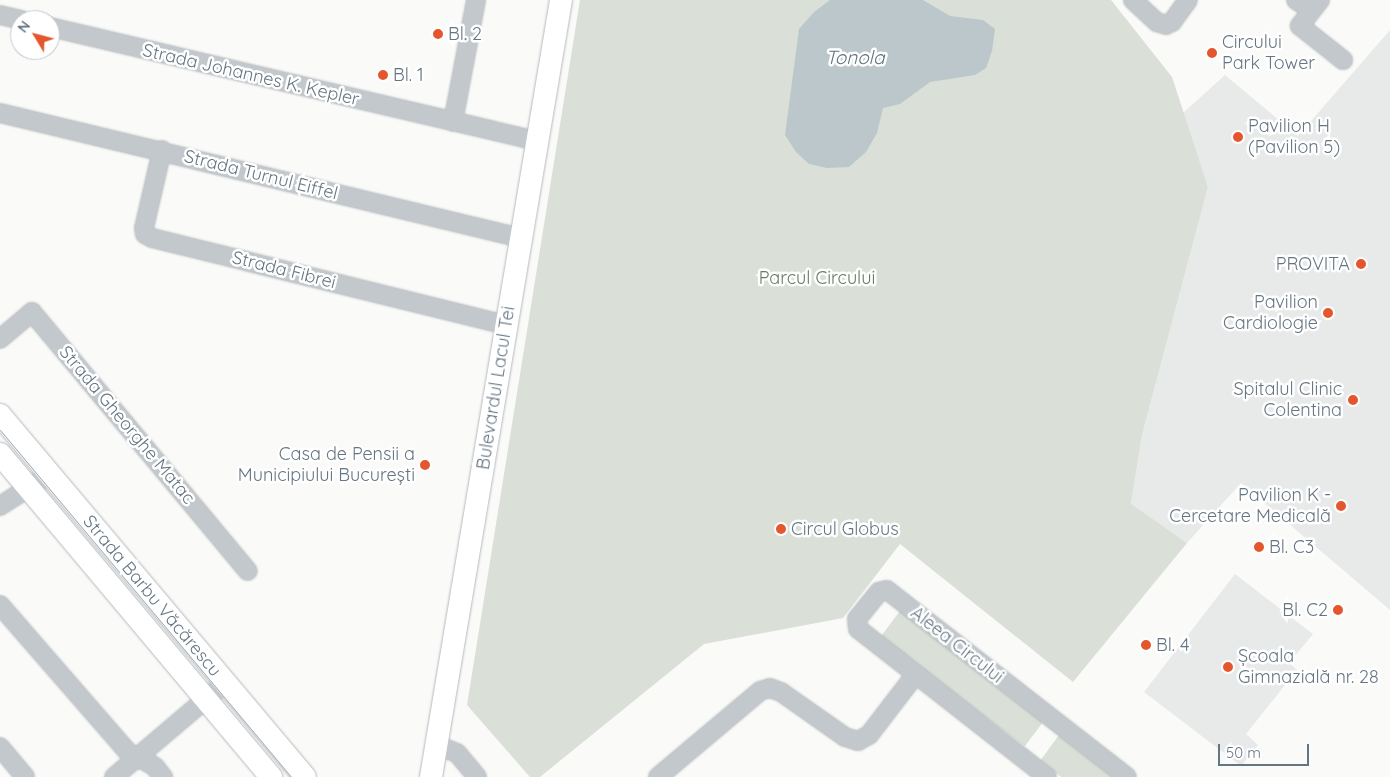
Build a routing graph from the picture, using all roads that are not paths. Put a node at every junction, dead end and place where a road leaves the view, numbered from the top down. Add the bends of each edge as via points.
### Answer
1 (476, 0) edge
2 (561, 0) edge
3 (1133, 0) edge
4 (1188, 0) edge
5 (1296, 0) edge
6 (1316, 5) edge
7 (60, 29) edge
8 (1343, 60) dead end
9 (0, 113) edge
10 (453, 122) junction
11 (537, 141) junction
12 (162, 150) junction
13 (521, 238) junction
14 (507, 325) junction
15 (0, 339) edge
16 (0, 415) edge
17 (0, 454) edge
18 (50, 474) junction
19 (29, 487) junction
20 (0, 506) edge
21 (248, 571) dead end
22 (0, 605) edge
23 (915, 675) junction
24 (225, 683) junction
25 (206, 699) junction
26 (437, 744) junction
27 (0, 747) edge
28 (136, 759) junction
29 (25, 777) edge
30 (114, 777) edge
31 (163, 777) edge
32 (272, 777) edge
33 (305, 777) edge
34 (431, 777) edge
35 (477, 777) edge
36 (658, 777) edge
37 (1047, 777) edge
38 (1128, 777) edge

1 - 10 street
2 - 11 main road, Bulevardul Lacul Tei
3 - 4 street via 1157,22 1166,25 1172,22
5 - 6 street
6 - 8 street via 1300,26
7 - 10 street, Strada Johannes K. Kepler
9 - 12 street, Strada Turnul Eiffel
10 - 11 street, Strada Johannes K. Kepler
11 - 13 main road, Bulevardul Lacul Tei
12 - 13 street, Strada Turnul Eiffel
12 - 14 street, Strada Fibrei via 145,220 145,234 152,238
13 - 14 main road, Bulevardul Lacul Tei
14 - 26 main road, Bulevardul Lacul Tei
15 - 21 street, Strada Gheorghe Matac via 32,312
16 - 18 main road, Strada Barbu Văcărescu
17 - 19 main road, Strada Barbu Văcărescu
18 - 19 street
18 - 24 main road, Strada Barbu Văcărescu
19 - 20 street
19 - 25 main road, Strada Barbu Văcărescu
22 - 28 street
23 - 36 street via 868,735 858,741 845,737 781,692 770,688 760,691
23 - 37 street, Aleea Circului
23 - 38 street, Aleea Circului via 856,625 883,590
24 - 25 street
24 - 33 main road, Strada Barbu Văcărescu
25 - 28 street
25 - 32 main road, Strada Barbu Văcărescu
26 - 34 main road, Bulevardul Lacul Tei
26 - 35 street via 457,753
27 - 29 street
28 - 30 street
28 - 31 street via 150,763

